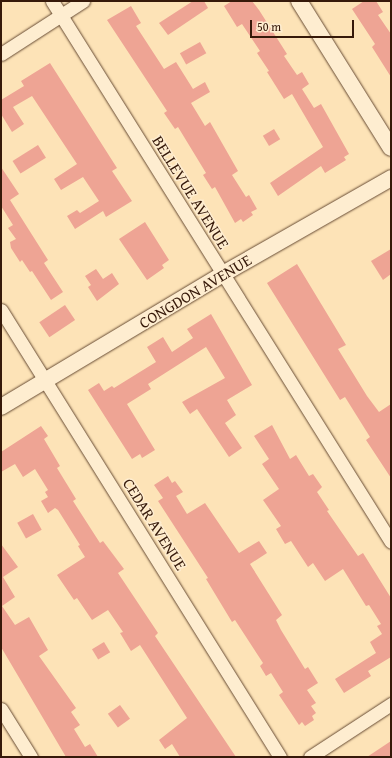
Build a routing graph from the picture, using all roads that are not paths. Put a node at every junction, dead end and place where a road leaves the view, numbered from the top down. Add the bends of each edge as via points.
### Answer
1 (52, 1) edge
2 (83, 1) edge
3 (299, 1) edge
4 (61, 15) junction
5 (1, 54) edge
6 (391, 148) edge
7 (391, 178) edge
8 (223, 274) junction
9 (1, 310) edge
10 (45, 381) junction
11 (1, 407) edge
12 (391, 542) edge
13 (391, 704) edge
14 (1, 709) edge
15 (31, 757) edge
16 (280, 757) edge
17 (310, 757) edge

1 - 4 street, BELLEVUE AVENUE
2 - 4 street
3 - 6 street
4 - 5 street
4 - 8 street, BELLEVUE AVENUE
7 - 8 street, CONGDON AVENUE
8 - 10 street, CONGDON AVENUE
8 - 12 street, BELLEVUE AVENUE
9 - 10 street, CEDAR AVENUE
10 - 11 street, CONGDON AVENUE
10 - 16 street, CEDAR AVENUE
13 - 17 street
14 - 15 street

